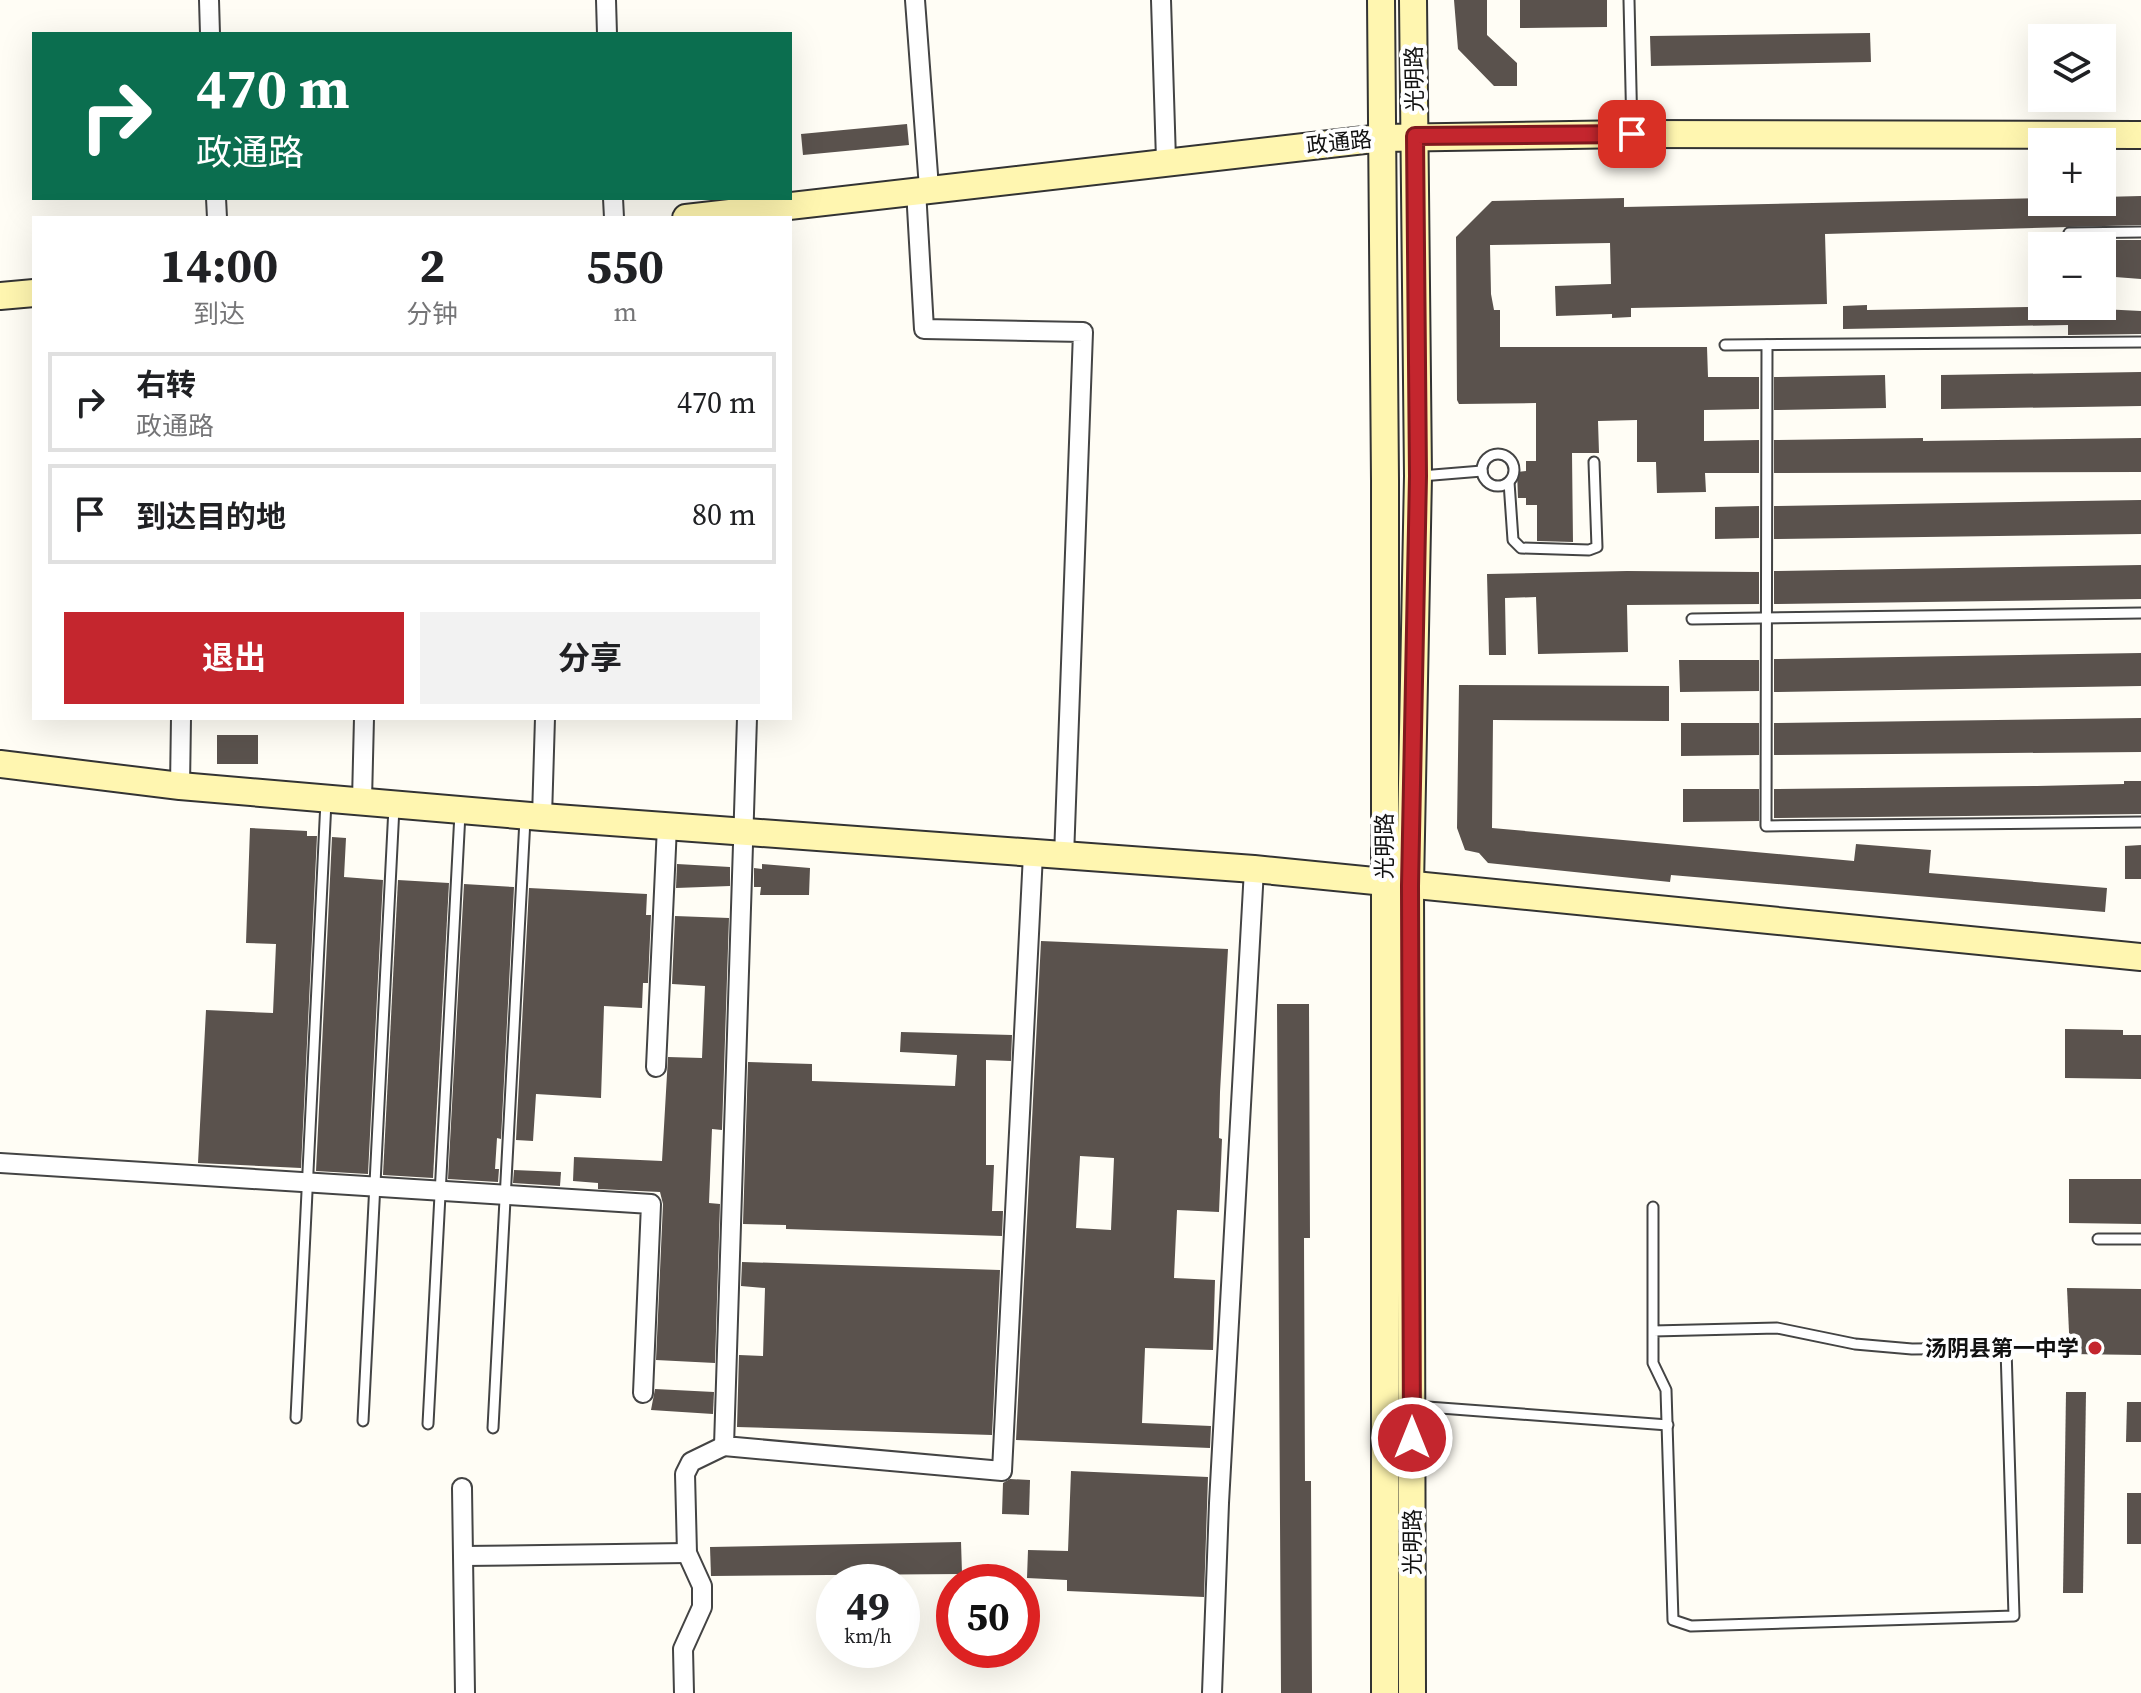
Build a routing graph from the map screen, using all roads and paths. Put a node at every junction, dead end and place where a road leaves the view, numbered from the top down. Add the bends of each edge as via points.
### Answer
1 (209, 0) edge
2 (606, 0) edge
3 (915, 0) edge
4 (1161, 0) edge
5 (1381, 0) edge
6 (1413, 0) edge
7 (1629, 0) edge
8 (210, 32) edge
9 (607, 32) edge
10 (1632, 134) junction
11 (2141, 135) edge
12 (1415, 136) junction
13 (1382, 138) junction
14 (1166, 160) junction
15 (923, 189) junction
16 (702, 216) edge
17 (2116, 232) edge
18 (2141, 232) edge
19 (32, 293) edge
20 (0, 296) edge
21 (2141, 342) edge
22 (1725, 345) dead end
23 (1767, 345) junction
24 (1594, 462) dead end
25 (1482, 471) junction
26 (1418, 476) junction
27 (1509, 482) junction
28 (2141, 613) edge
29 (1692, 619) dead end
30 (1766, 619) junction
31 (181, 720) edge
32 (364, 720) edge
33 (545, 720) edge
34 (747, 720) edge
35 (0, 764) edge
36 (180, 786) junction
37 (327, 798) junction
38 (362, 800) junction
39 (394, 804) junction
40 (460, 809) junction
41 (534, 816) junction
42 (2141, 822) edge
43 (667, 826) junction
44 (746, 833) junction
45 (1033, 854) junction
46 (1064, 857) junction
47 (1254, 869) junction
48 (1397, 885) junction
49 (2141, 957) edge
50 (656, 1067) dead end
51 (0, 1163) edge
52 (305, 1182) junction
53 (375, 1187) junction
54 (440, 1191) junction
55 (506, 1195) junction
56 (1653, 1207) dead end
57 (2098, 1239) dead end
58 (2141, 1239) edge
59 (1653, 1331) junction
60 (643, 1393) dead end
61 (1382, 1405) junction
62 (1412, 1406) junction
63 (296, 1418) dead end
64 (363, 1421) dead end
65 (428, 1424) dead end
66 (1668, 1425) junction
67 (493, 1428) dead end
68 (724, 1446) junction
69 (462, 1488) dead end
70 (687, 1553) junction
71 (464, 1556) junction
72 (465, 1693) edge
73 (684, 1693) edge
74 (1212, 1693) edge
75 (1385, 1693) edge
76 (1412, 1693) edge

1 - 8 street
2 - 9 street
3 - 15 street
4 - 14 street
5 - 13 street, 光明路
6 - 12 street, 光明路
7 - 10 lane
10 - 11 street, 政通路
10 - 12 street, 政通路
12 - 13 street, 政通路
12 - 26 street, 光明路
13 - 14 street, 政通路
13 - 48 street, 光明路
14 - 15 street, 政通路
15 - 16 street, 政通路
15 - 46 street via 924,329 1083,332
17 - 18 lane
19 - 20 street
21 - 23 lane
22 - 23 lane
23 - 30 lane
24 - 27 lane via 1597,547 1589,550 1521,548 1513,540
25 - 26 lane
25 - 27 lane via 1491,484
25 - 27 lane via 1489,457 1506,456 1515,470
26 - 48 street, 光明路
28 - 30 lane
29 - 30 lane
30 - 42 lane via 1766,826
31 - 36 street
32 - 38 street
33 - 41 street
34 - 44 street
35 - 36 street
36 - 37 street
37 - 38 street
37 - 52 lane
38 - 39 street
39 - 40 street
39 - 53 lane
40 - 41 street
40 - 54 lane
41 - 43 street
41 - 55 lane
43 - 44 street
43 - 50 street
44 - 45 street
44 - 68 street
45 - 46 street
45 - 68 street via 1002,1471
46 - 47 street
47 - 48 street
47 - 74 street
48 - 49 street
48 - 61 street, 光明路
48 - 62 street, 光明路
51 - 52 street
52 - 53 street
52 - 63 lane
53 - 54 street
53 - 64 lane
54 - 55 street
54 - 65 lane
55 - 60 street via 651,1204
55 - 67 lane
56 - 59 lane
57 - 58 lane
59 - 66 lane via 1653,1363 1666,1390
59 - 66 lane via 1777,1328 1912,1349 2006,1348 2014,1616 1676,1623
61 - 62 lane
61 - 75 street, 光明路
62 - 66 lane
62 - 76 street, 光明路
68 - 70 street via 691,1462 685,1474
69 - 71 street
70 - 71 street
70 - 73 street via 702,1586 702,1607 683,1649
71 - 72 street

